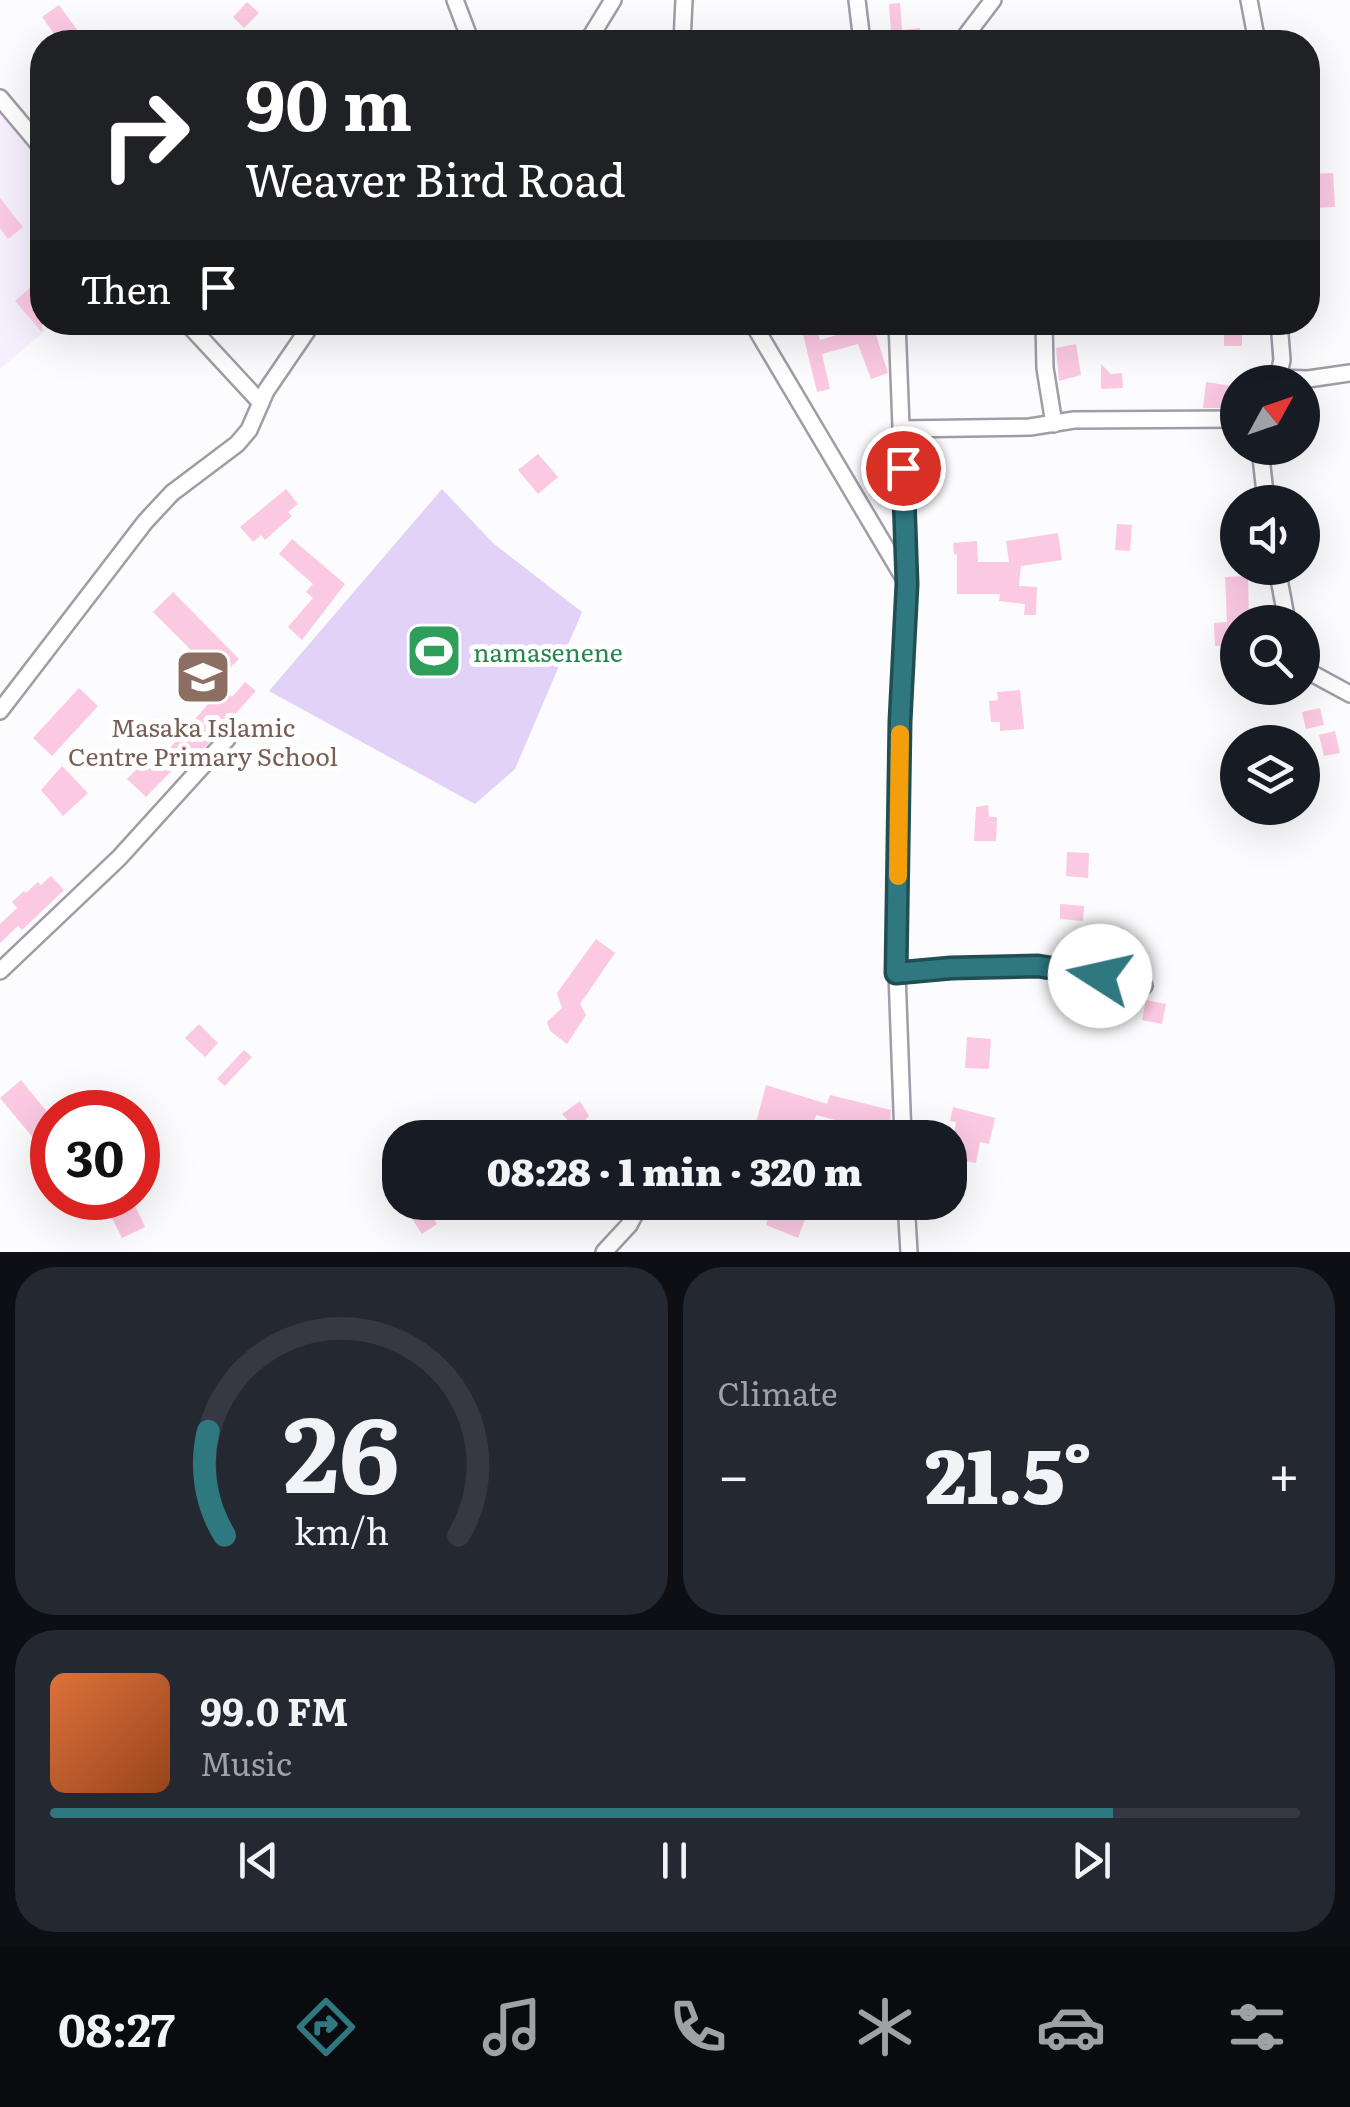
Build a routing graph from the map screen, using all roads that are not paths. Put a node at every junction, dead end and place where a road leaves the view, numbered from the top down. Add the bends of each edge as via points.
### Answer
1 (455, 0) edge
2 (613, 0) edge
3 (684, 0) edge
4 (857, 0) edge
5 (993, 0) edge
6 (1250, 0) edge
7 (466, 30) edge
8 (594, 30) edge
9 (683, 30) edge
10 (861, 30) edge
11 (970, 30) edge
12 (1255, 30) edge
13 (0, 98) edge
14 (30, 134) edge
15 (198, 335) edge
16 (305, 335) edge
17 (760, 335) edge
18 (897, 335) edge
19 (1044, 335) edge
20 (1280, 335) edge
21 (1281, 365) edge
22 (1350, 373) edge
23 (1320, 377) edge
24 (261, 403) junction
25 (1220, 419) edge
26 (1054, 424) junction
27 (901, 429) junction
28 (907, 584) junction
29 (1320, 678) edge
30 (1350, 694) edge
31 (0, 711) edge
32 (227, 739) dead end
33 (0, 971) edge
34 (896, 973) junction
35 (1144, 986) dead end
36 (901, 1120) edge
37 (632, 1220) edge
38 (907, 1220) edge
39 (604, 1252) edge
40 (909, 1252) edge

1 - 7 street
2 - 8 street
3 - 9 street
4 - 10 street
5 - 11 street
6 - 12 street
13 - 14 street
15 - 24 street
16 - 24 street
17 - 28 street
18 - 27 street
19 - 26 street
20 - 21 street
22 - 23 street
24 - 31 street via 237,444 145,522
25 - 26 street
26 - 27 street
27 - 28 street
28 - 34 street
29 - 30 street
32 - 33 street via 119,858
34 - 35 street via 1038,966
34 - 36 street
37 - 39 street
38 - 40 street

